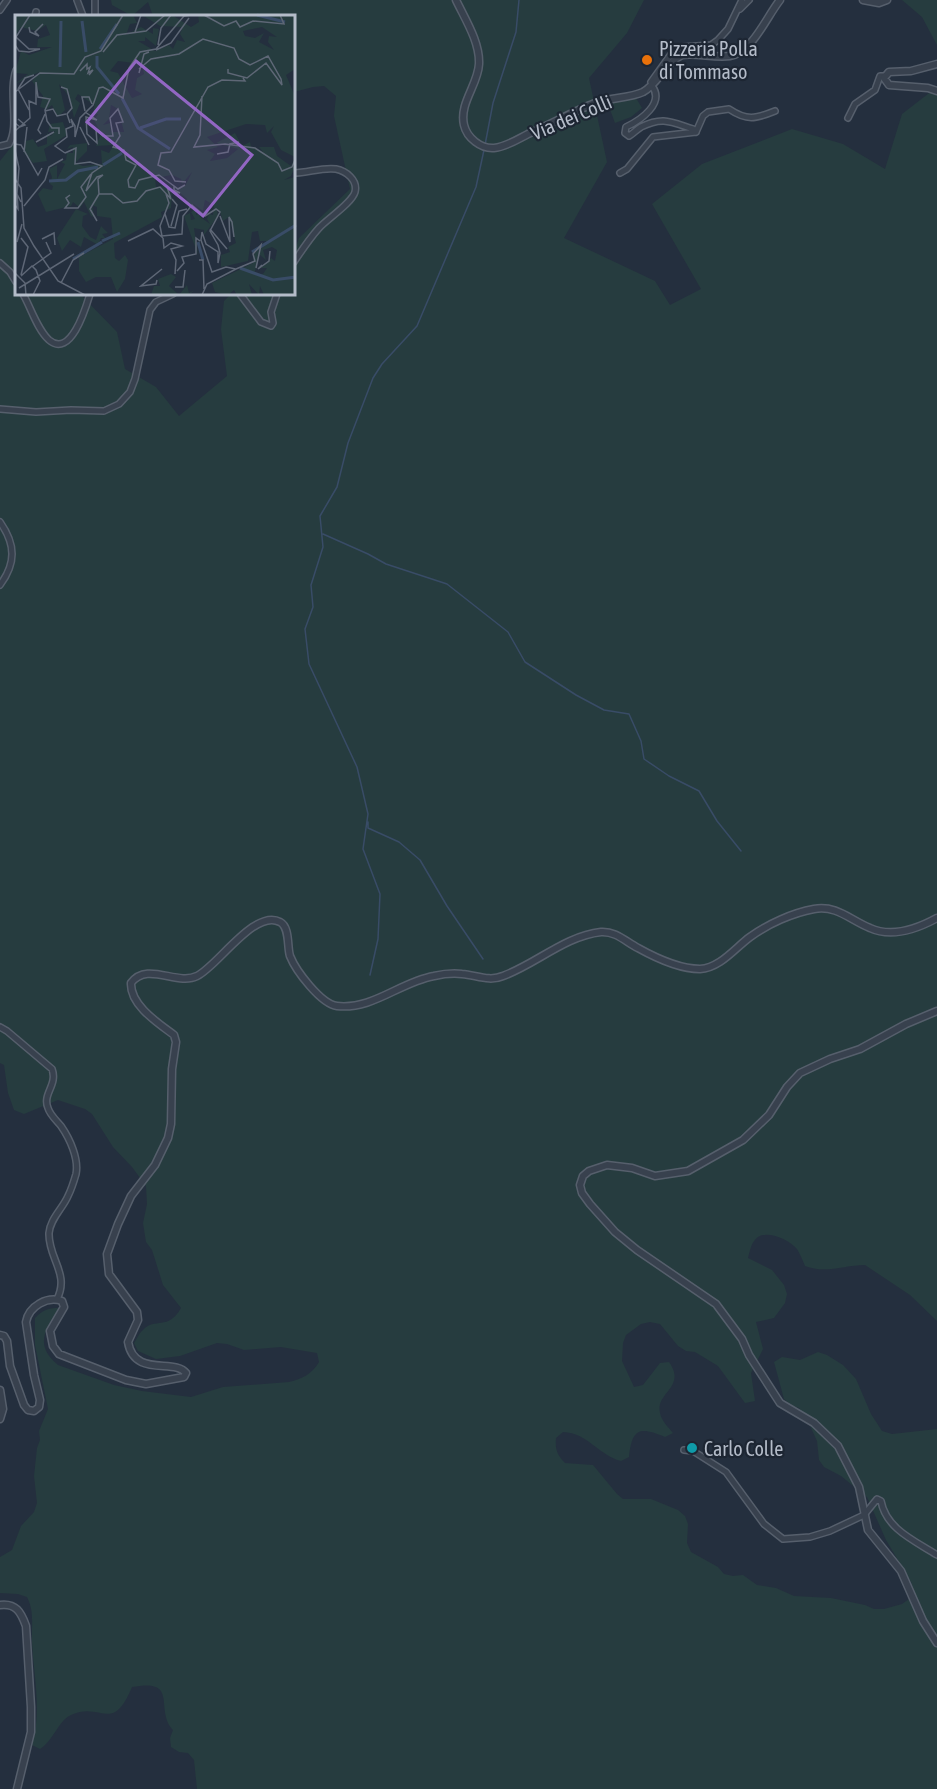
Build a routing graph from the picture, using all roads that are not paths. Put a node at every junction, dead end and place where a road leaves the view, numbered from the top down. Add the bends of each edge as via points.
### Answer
1 (7, 0) edge
2 (77, 0) edge
3 (456, 0) edge
4 (742, 0) edge
5 (749, 0) edge
6 (780, 0) edge
7 (863, 0) edge
8 (887, 0) edge
9 (0, 10) edge
10 (738, 10) junction
11 (83, 15) edge
12 (937, 64) edge
13 (15, 73) edge
14 (885, 76) junction
15 (650, 87) junction
16 (937, 91) edge
17 (775, 111) dead end
18 (848, 118) dead end
19 (696, 132) junction
20 (0, 146) edge
21 (296, 173) edge
22 (620, 173) dead end
23 (296, 259) edge
24 (0, 263) edge
25 (15, 280) edge
26 (24, 296) edge
27 (89, 296) edge
28 (169, 296) edge
29 (242, 296) edge
30 (276, 296) edge
31 (0, 409) edge
32 (0, 522) edge
33 (0, 585) edge
34 (937, 918) edge
35 (937, 1011) edge
36 (0, 1027) edge
37 (57, 1299) junction
38 (0, 1335) edge
39 (0, 1390) edge
40 (0, 1419) edge
41 (684, 1450) dead end
42 (864, 1515) junction
43 (937, 1555) edge
44 (0, 1605) edge
45 (937, 1643) edge
46 (17, 1789) edge

1 - 9 street
2 - 11 street
3 - 15 street, Via dei Colli via 478,54 479,66 463,116 464,128 474,142 497,148 592,104 632,96
4 - 10 street
5 - 10 street
6 - 15 street via 744,50 729,56 682,55
7 - 8 street
10 - 15 street via 728,29 713,44 674,50
12 - 14 street
13 - 20 street via 14,134 9,144
14 - 16 street via 889,85
14 - 18 street via 880,76 875,90 855,104
15 - 19 street via 656,91 655,102 626,127 625,133 629,136 666,119
17 - 19 street via 747,119 729,110 708,112 700,119
19 - 22 street via 653,137
21 - 23 street via 338,170 353,179 355,186 352,198 306,243
24 - 25 street
26 - 27 street via 48,339 57,344 72,335
28 - 31 street via 150,310 130,393 111,409
29 - 30 street via 261,322 271,326
32 - 33 street via 12,556 8,574
34 - 37 street via 903,931 882,932 835,910 802,912 773,923 716,964 699,969 678,966 615,934 600,932 575,939 502,977 433,976 382,998 346,1006 334,1006 320,997 290,956 282,922 273,920 238,938 198,976 142,974 131,982 133,996 174,1035 176,1042 170,1084 171,1124 164,1149 134,1191 118,1224 110,1244 108,1267 115,1284 137,1312 138,1320 128,1342 132,1353 154,1366 181,1368 186,1373 184,1377 135,1383 59,1354 50,1331 64,1307
35 - 42 street via 800,1073 777,1106 743,1140 688,1172 655,1176 607,1165 589,1171 580,1185 590,1204 615,1232 716,1304 780,1403 814,1423 838,1446 855,1476
36 - 37 street via 52,1069 55,1076 46,1102 48,1110 67,1137 76,1164 68,1197 49,1233 62,1280
37 - 38 street via 32,1308 27,1314 40,1400 34,1411 24,1405 10,1365 7,1341
39 - 40 street
41 - 42 street via 693,1450 726,1472 764,1524 783,1539 810,1537
42 - 43 street via 877,1499 898,1532
42 - 45 street via 868,1530 901,1571
44 - 46 street via 18,1609 26,1626 31,1732

